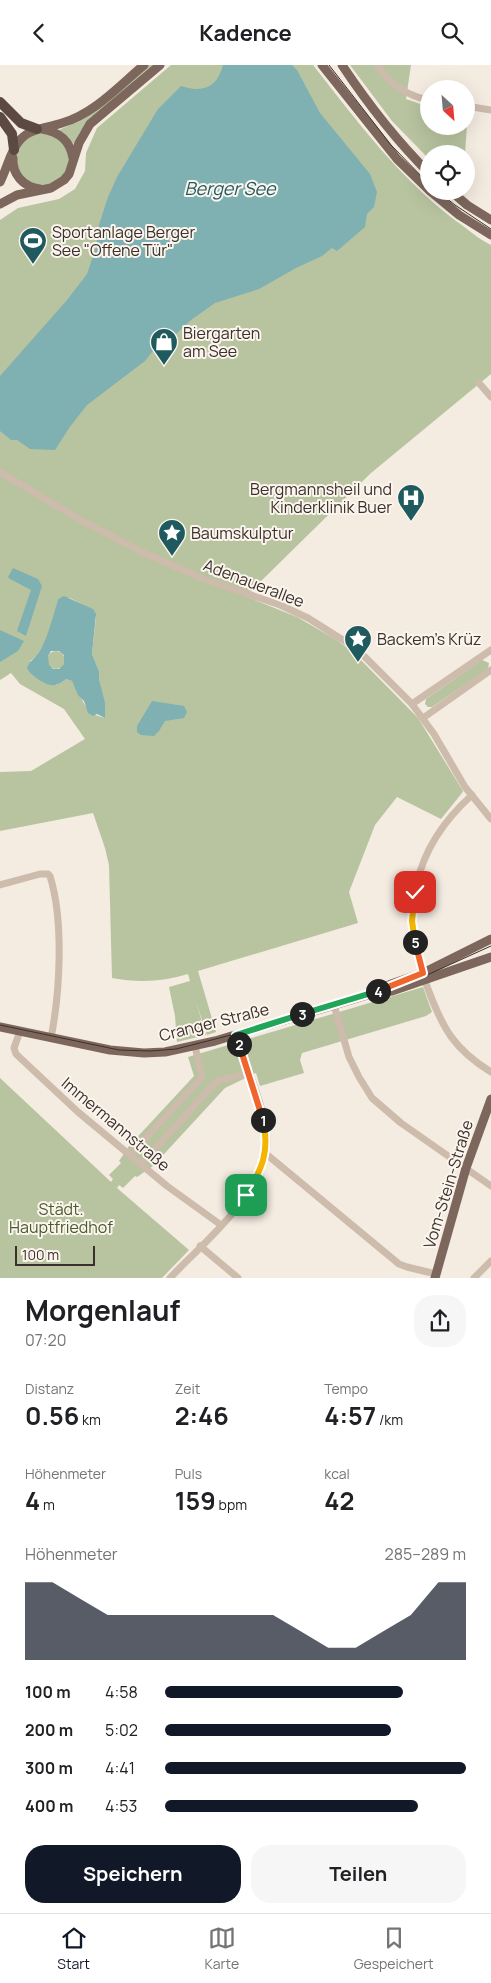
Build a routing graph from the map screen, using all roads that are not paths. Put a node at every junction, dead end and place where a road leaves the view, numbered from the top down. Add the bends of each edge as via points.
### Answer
1 (144, 65) edge
2 (160, 65) edge
3 (322, 65) edge
4 (342, 65) edge
5 (377, 65) edge
6 (420, 98) edge
7 (0, 102) edge
8 (475, 107) edge
9 (491, 110) edge
10 (0, 117) edge
11 (38, 129) junction
12 (14, 151) junction
13 (72, 158) junction
14 (420, 164) edge
15 (0, 182) edge
16 (420, 182) edge
17 (43, 190) junction
18 (440, 200) edge
19 (463, 200) edge
20 (0, 204) edge
21 (491, 220) edge
22 (491, 235) edge
23 (479, 383) dead end
24 (491, 397) edge
25 (0, 471) edge
26 (490, 652) edge
27 (491, 670) edge
28 (412, 705) junction
29 (423, 718) junction
30 (472, 795) junction
31 (491, 819) edge
32 (0, 885) edge
33 (491, 939) edge
34 (491, 957) edge
35 (424, 977) junction
36 (334, 1005) junction
37 (0, 1027) edge
38 (20, 1031) junction
39 (236, 1035) junction
40 (50, 1038) junction
41 (195, 1046) junction
42 (491, 1072) edge
43 (248, 1073) junction
44 (491, 1099) edge
45 (266, 1153) junction
46 (130, 1155) junction
47 (141, 1164) junction
48 (466, 1168) junction
49 (491, 1185) edge
50 (221, 1225) junction
51 (200, 1246) junction
52 (491, 1261) edge
53 (435, 1276) edge
54 (170, 1278) edge
55 (238, 1278) edge
56 (474, 1278) edge

1 - 11 main road via 87,112 63,123
2 - 13 main road via 90,124
3 - 16 main road via 396,159
4 - 14 main road via 364,98
5 - 6 street via 396,86
7 - 11 highway via 21,123
8 - 9 street
10 - 12 highway via 12,134
11 - 12 main road via 20,139
11 - 13 main road via 62,137 71,150
12 - 15 main road
12 - 17 main road via 17,175 28,186
13 - 17 main road via 72,166 64,180
17 - 20 main road via 18,195
18 - 22 main road
19 - 21 main road
23 - 24 street
25 - 28 street, Adenauerallee via 77,518 144,553 204,579 280,605 312,621 363,655
26 - 28 street
27 - 29 street
28 - 29 street, Adenauerallee
29 - 30 street, Adenauerallee
30 - 31 street, Adenauerallee
30 - 35 street via 456,809 430,844 416,883 412,928
32 - 40 street via 40,873 50,876 59,935 58,977
33 - 35 main road, Cranger Straße
34 - 35 main road, Cranger Straße
35 - 36 main road, Cranger Straße via 392,991
35 - 42 street via 438,1017 449,1034
36 - 39 main road, Cranger Straße
36 - 48 street via 349,1057 372,1098 401,1123
37 - 38 main road, Cranger Straße
38 - 40 main road, Cranger Straße
38 - 46 street, Immermannstraße via 14,1048 16,1054
39 - 41 main road, Cranger Straße
39 - 43 street
40 - 41 main road, Cranger Straße via 136,1053
41 - 46 street via 202,1077
43 - 45 street via 264,1122
43 - 47 street via 216,1082
44 - 48 main road, Vom-Stein-Straße
45 - 50 street via 256,1179
45 - 53 street via 399,1264
46 - 47 street, Immermannstraße
47 - 50 street, Immermannstraße
48 - 49 street
48 - 53 main road, Vom-Stein-Straße
50 - 51 street
51 - 54 street
51 - 55 street
52 - 56 street

